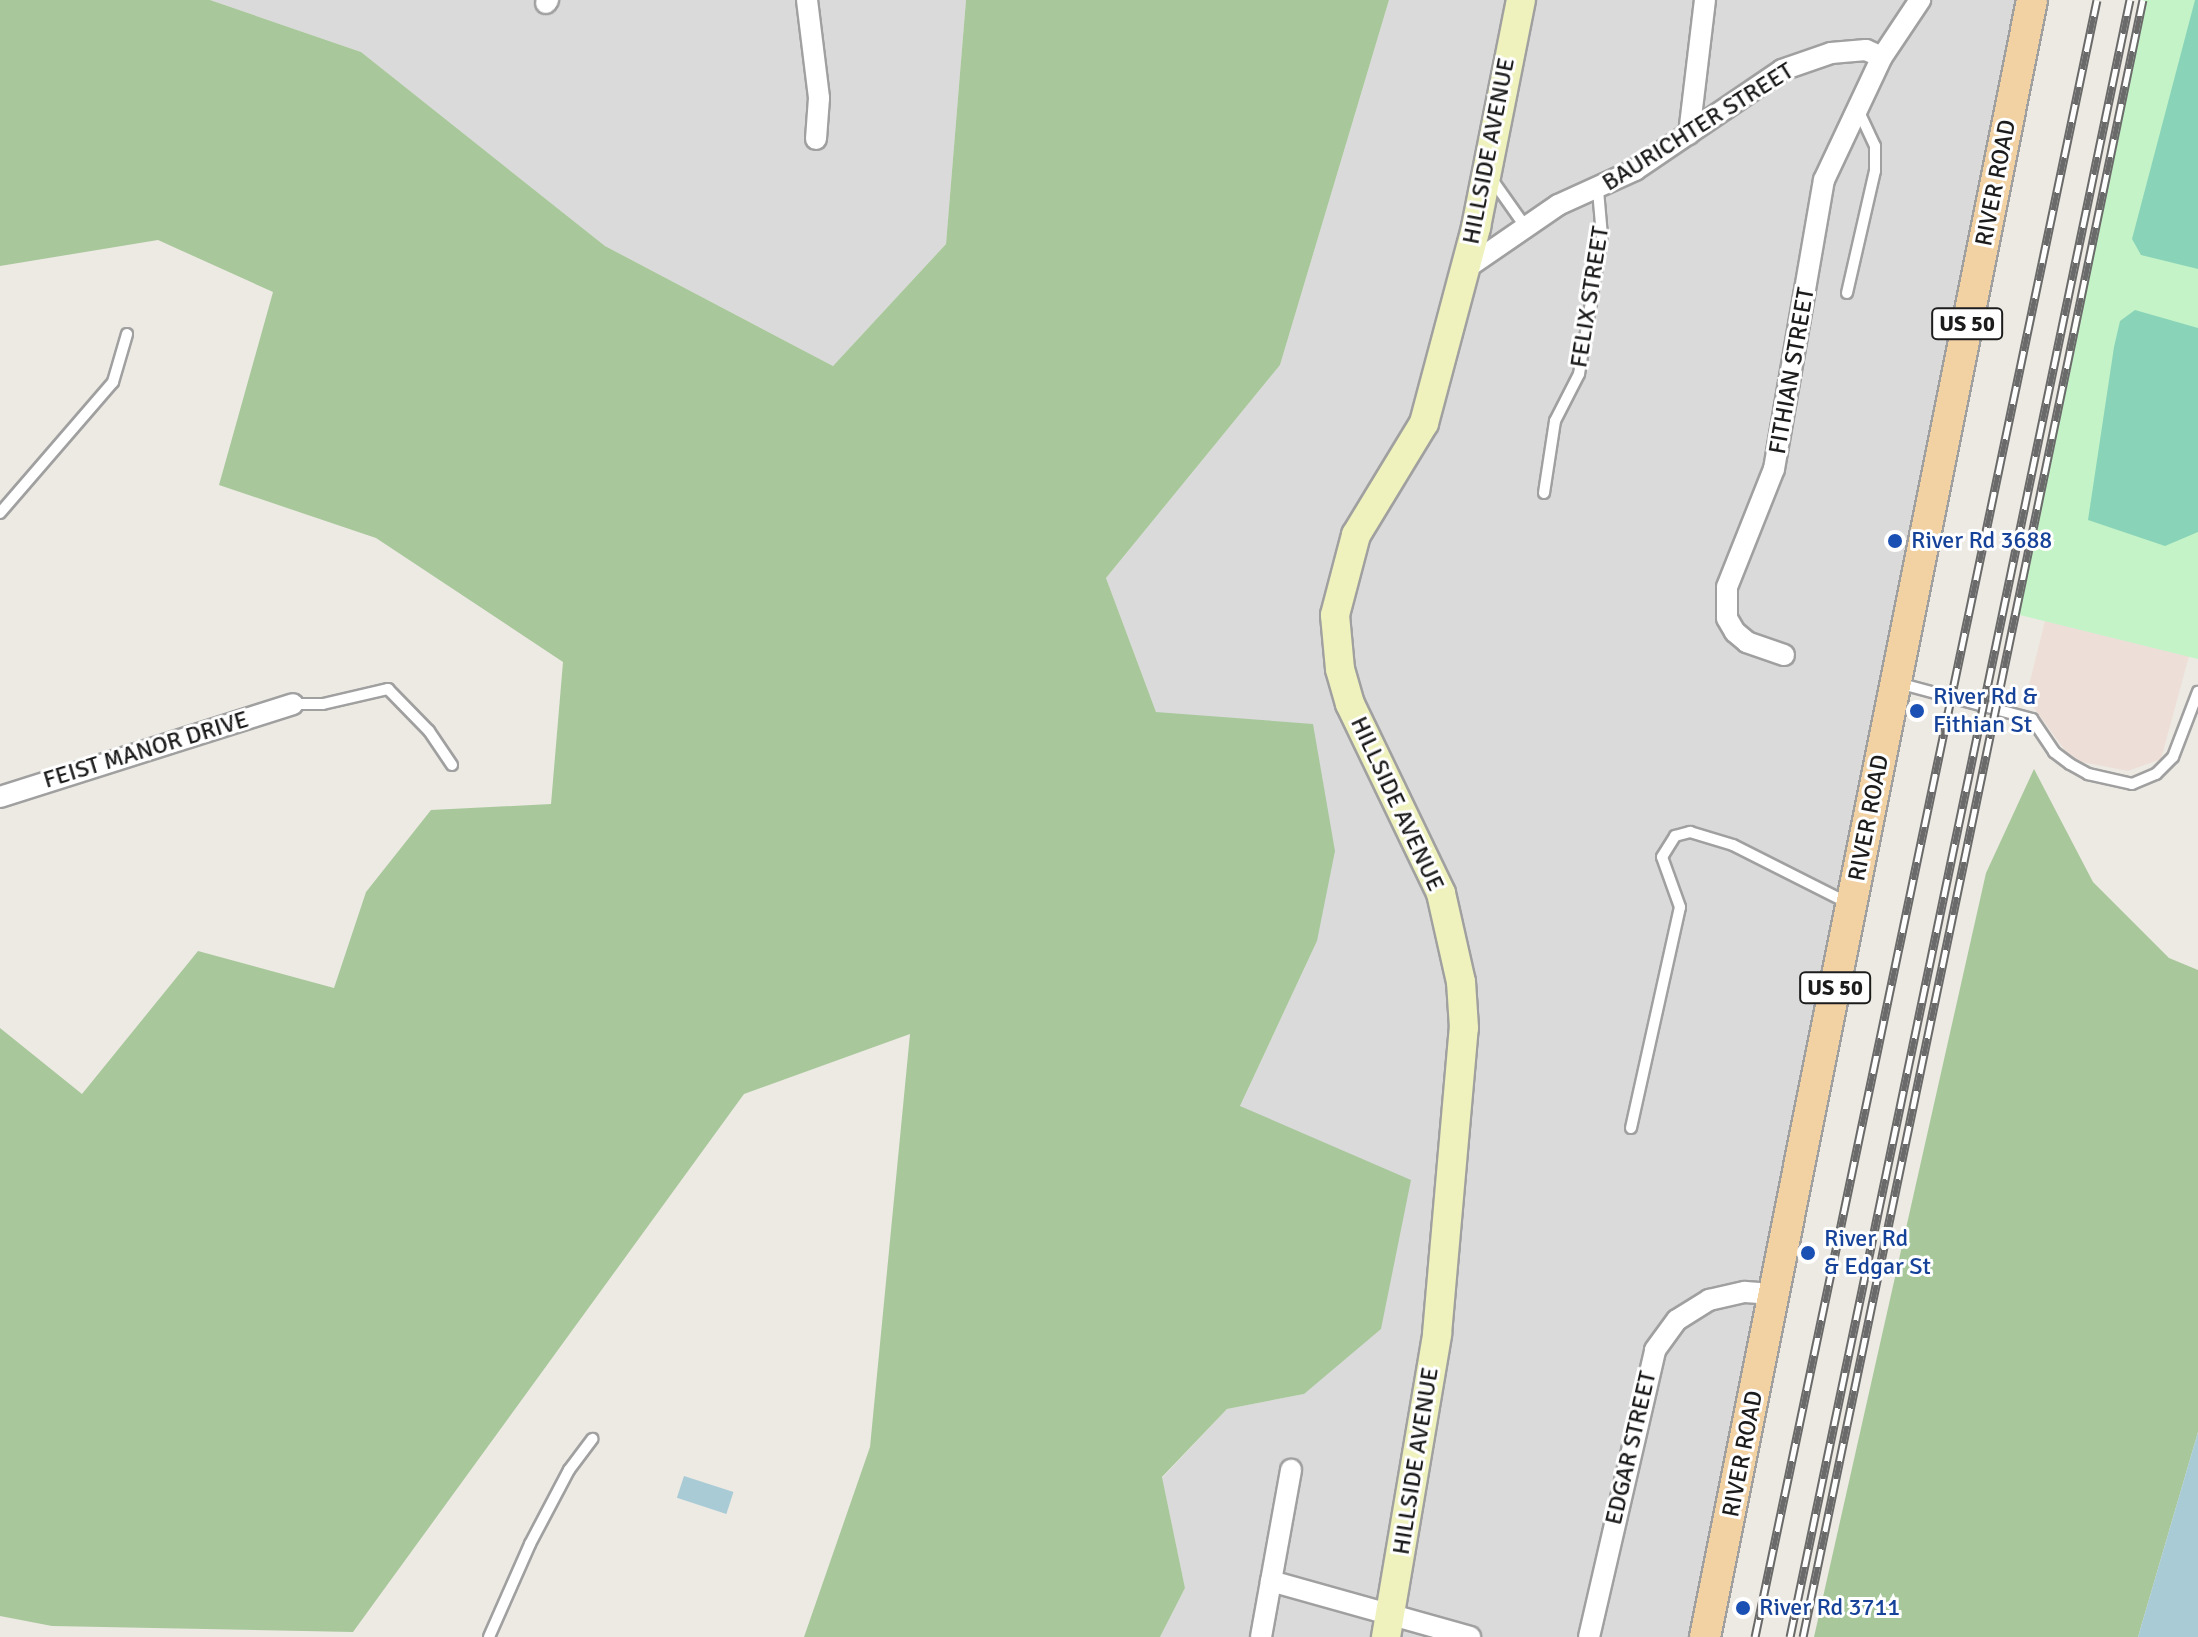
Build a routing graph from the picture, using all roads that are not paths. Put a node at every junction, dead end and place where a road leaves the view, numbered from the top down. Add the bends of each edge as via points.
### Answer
1 (807, 0) edge
2 (1521, 0) edge
3 (1705, 0) edge
4 (1920, 0) edge
5 (2032, 0) edge
6 (1882, 57) junction
7 (1856, 107) junction
8 (1689, 134) junction
9 (816, 139) dead end
10 (1487, 170) junction
11 (1598, 190) junction
12 (1527, 229) junction
13 (1465, 269) junction
14 (1847, 293) dead end
15 (127, 334) dead end
16 (1544, 493) dead end
17 (0, 513) edge
18 (1784, 655) dead end
19 (1896, 683) junction
20 (2198, 692) edge
21 (293, 704) joint
22 (452, 765) dead end
23 (0, 796) edge
24 (1851, 905) junction
25 (1631, 1128) dead end
26 (1774, 1294) junction
27 (592, 1439) dead end
28 (1291, 1470) dead end
29 (1271, 1581) junction
30 (1388, 1626) edge
31 (489, 1637) edge
32 (1261, 1637) edge
33 (1470, 1637) edge
34 (1589, 1637) edge
35 (1705, 1637) edge

1 - 9 street via 819,98
2 - 10 street, HILLSIDE AVENUE
3 - 8 street via 1699,84
4 - 6 street
5 - 19 main road, RIVER ROAD / US 50
6 - 7 street, FITHIAN STREET
6 - 8 street, BAURICHTER STREET via 1866,50 1806,60
7 - 14 lane via 1875,146 1875,171
7 - 18 street, FITHIAN STREET via 1824,180 1774,469 1725,603 1735,632
8 - 11 street, BAURICHTER STREET
10 - 12 lane
10 - 13 street, HILLSIDE AVENUE
11 - 12 street, BAURICHTER STREET via 1558,205
11 - 16 lane, FELIX STREET via 1602,236 1579,374 1555,421
12 - 13 street, BAURICHTER STREET
13 - 30 street, HILLSIDE AVENUE via 1424,423 1356,535 1335,615 1340,669 1350,704 1441,893 1456,952 1464,1028 1437,1334
15 - 17 lane via 113,382
19 - 20 lane via 2032,719 2054,752 2070,764 2132,784 2156,774 2173,757
19 - 24 main road, RIVER ROAD / US 50
21 - 22 lane via 323,704 388,689 429,731
21 - 23 street, FEIST MANOR DRIVE
24 - 25 lane via 1733,845 1690,832 1675,836 1662,857 1680,907
24 - 26 main road, RIVER ROAD / US 50
26 - 34 street, EDGAR STREET via 1745,1292 1709,1300 1677,1320 1655,1350
26 - 35 main road, RIVER ROAD / US 50
27 - 31 lane via 569,1470 530,1544
28 - 29 street
29 - 30 street
29 - 32 street
30 - 33 street

